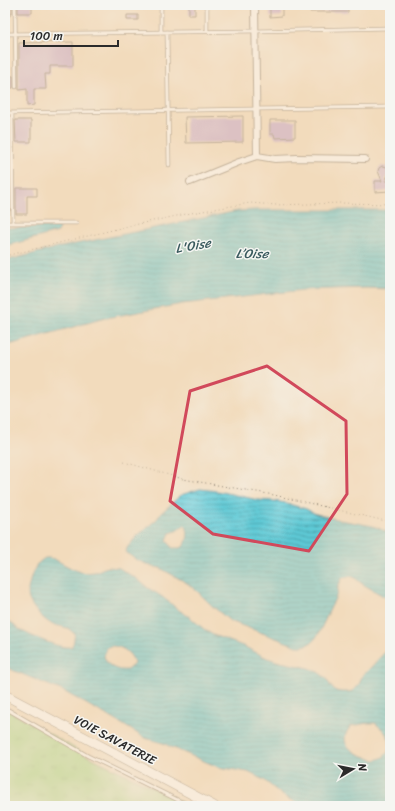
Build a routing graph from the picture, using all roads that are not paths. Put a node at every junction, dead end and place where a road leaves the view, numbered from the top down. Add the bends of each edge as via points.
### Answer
1 (15, 5) edge
2 (161, 5) edge
3 (207, 5) edge
4 (255, 5) edge
5 (390, 28) edge
6 (207, 31) junction
7 (256, 31) junction
8 (161, 32) junction
9 (167, 32) junction
10 (5, 34) edge
11 (16, 34) junction
12 (16, 87) dead end
13 (390, 107) edge
14 (257, 109) junction
15 (168, 110) junction
16 (5, 113) edge
17 (12, 113) junction
18 (257, 156) junction
19 (365, 159) dead end
20 (169, 165) dead end
21 (190, 182) dead end
22 (5, 223) edge
23 (13, 223) junction
24 (77, 223) dead end
25 (5, 695) edge
26 (5, 708) edge
27 (190, 806) edge
28 (214, 806) edge

1 - 11 lane
2 - 8 lane
3 - 6 lane
4 - 7 street
5 - 7 lane
6 - 7 lane
6 - 9 lane
7 - 14 street
8 - 9 lane
8 - 11 lane
9 - 15 lane
10 - 11 lane
11 - 12 lane
13 - 14 lane
14 - 15 lane
14 - 18 street
15 - 17 lane
15 - 20 lane
16 - 17 lane
17 - 23 lane
18 - 19 street via 275,159
18 - 21 street
22 - 23 lane
23 - 24 lane
25 - 28 main road, VOIE SAVATERIE
26 - 27 lane via 88,756

